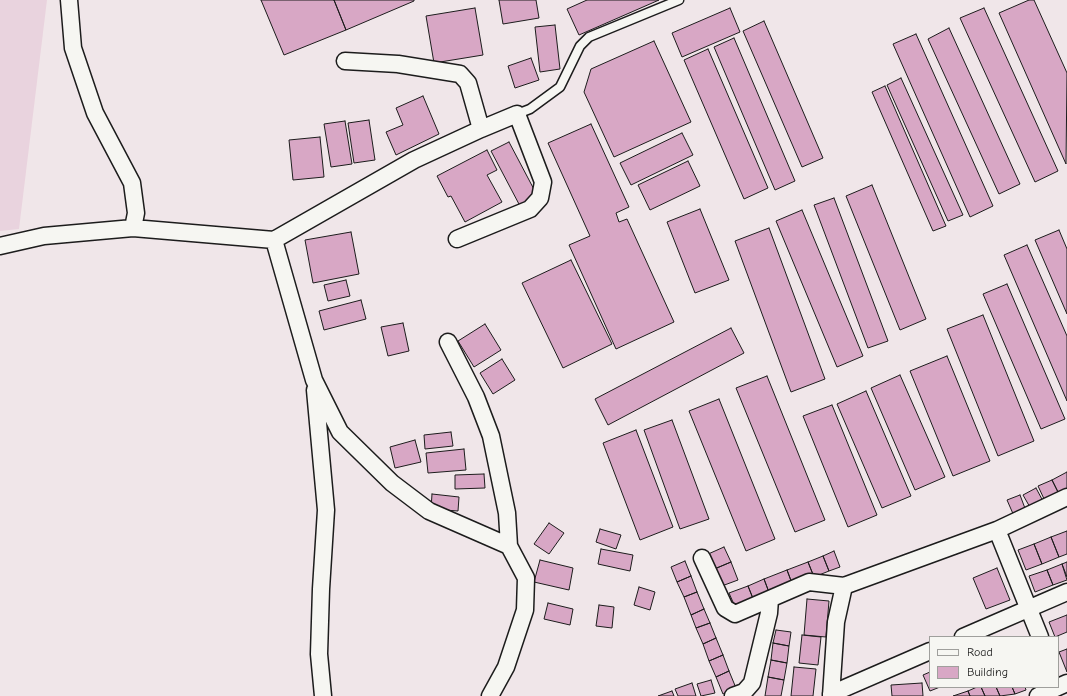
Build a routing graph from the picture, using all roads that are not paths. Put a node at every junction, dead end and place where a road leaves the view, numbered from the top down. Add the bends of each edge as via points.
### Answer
1 (70, 0) edge
2 (679, 0) edge
3 (345, 61) dead end
4 (517, 114) junction
5 (481, 129) junction
6 (133, 228) junction
7 (457, 238) dead end
8 (274, 240) junction
9 (0, 246) edge
10 (448, 342) dead end
11 (314, 380) junction
12 (1067, 498) edge
13 (997, 530) junction
14 (508, 546) junction
15 (702, 558) dead end
16 (844, 586) junction
17 (1067, 592) edge
18 (770, 599) junction
19 (1028, 609) junction
20 (965, 636) edge
21 (1040, 636) edge
22 (929, 651) edge
23 (1062, 687) edge
24 (831, 695) edge
25 (323, 696) edge
26 (490, 696) edge
27 (733, 696) edge
28 (1038, 696) edge

1 - 6 street via 73,48 95,113 132,183 136,213
2 - 4 lane via 589,37 580,46 560,87 530,109
3 - 5 street via 398,64 460,74 468,83
4 - 5 street
4 - 7 street via 543,182 540,198 530,209
5 - 8 street via 414,160
6 - 8 street
6 - 9 street via 44,236
8 - 11 street
10 - 14 street via 476,397 491,436 507,513
11 - 14 street via 340,432 392,482 429,511
11 - 25 street via 326,510 319,654
12 - 13 street
13 - 16 street
13 - 19 street
14 - 26 street via 526,578 525,610 506,667
15 - 18 street via 725,608 735,614
16 - 18 street via 809,582
16 - 24 street via 836,622
17 - 19 street
18 - 27 street via 752,683 744,692
19 - 20 street
19 - 21 street
22 - 24 street
23 - 28 street

